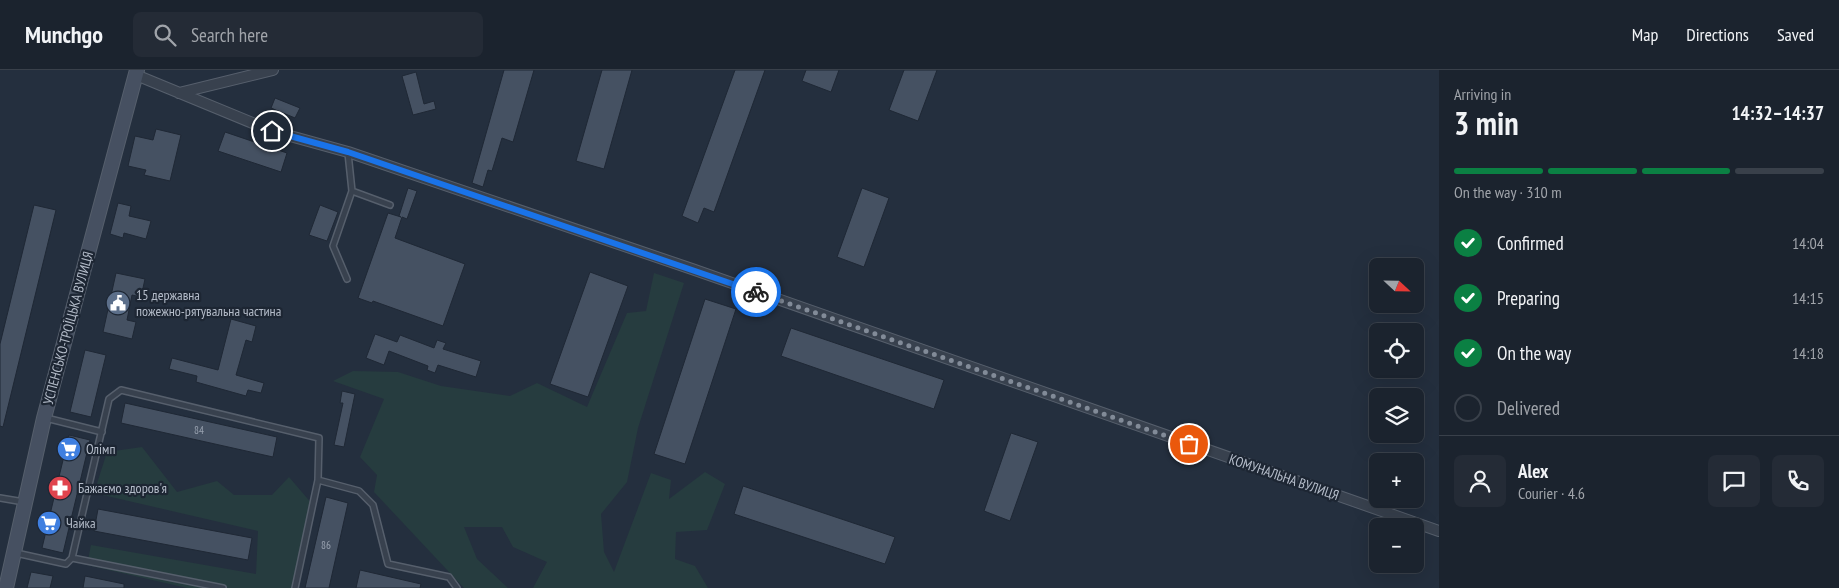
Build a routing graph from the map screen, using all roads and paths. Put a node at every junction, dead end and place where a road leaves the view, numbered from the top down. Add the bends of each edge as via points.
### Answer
1 (273, 70) edge
2 (136, 72) edge
3 (179, 93) junction
4 (348, 152) junction
5 (352, 191) junction
6 (390, 206) dead end
7 (347, 279) dead end
8 (44, 418) junction
9 (102, 432) junction
10 (318, 480) junction
11 (0, 498) edge
12 (24, 502) junction
13 (1439, 531) edge
14 (13, 553) junction
15 (72, 558) junction
16 (6, 588) edge
17 (223, 588) edge
18 (295, 588) edge
19 (457, 588) edge

1 - 3 street
2 - 3 street, КОМУНАЛЬНА ВУЛИЦЯ
2 - 8 main road, УСПЕНСЬКО-ТРОЇЦЬКА ВУЛИЦЯ
3 - 4 street, КОМУНАЛЬНА ВУЛИЦЯ via 272,131
4 - 5 lane
4 - 13 street, КОМУНАЛЬНА ВУЛИЦЯ
5 - 6 lane
5 - 7 lane via 333,246
8 - 9 lane
8 - 12 main road, УСПЕНСЬКО-ТРОЇЦЬКА ВУЛИЦЯ
9 - 10 lane via 109,399 121,390 319,438
9 - 15 lane
10 - 18 lane
10 - 19 lane via 360,491 372,505 388,564 448,577
11 - 12 lane
12 - 14 main road, УСПЕНСЬКО-ТРОЇЦЬКА ВУЛИЦЯ
14 - 15 lane via 66,564
14 - 16 main road, УСПЕНСЬКО-ТРОЇЦЬКА ВУЛИЦЯ
15 - 17 lane

